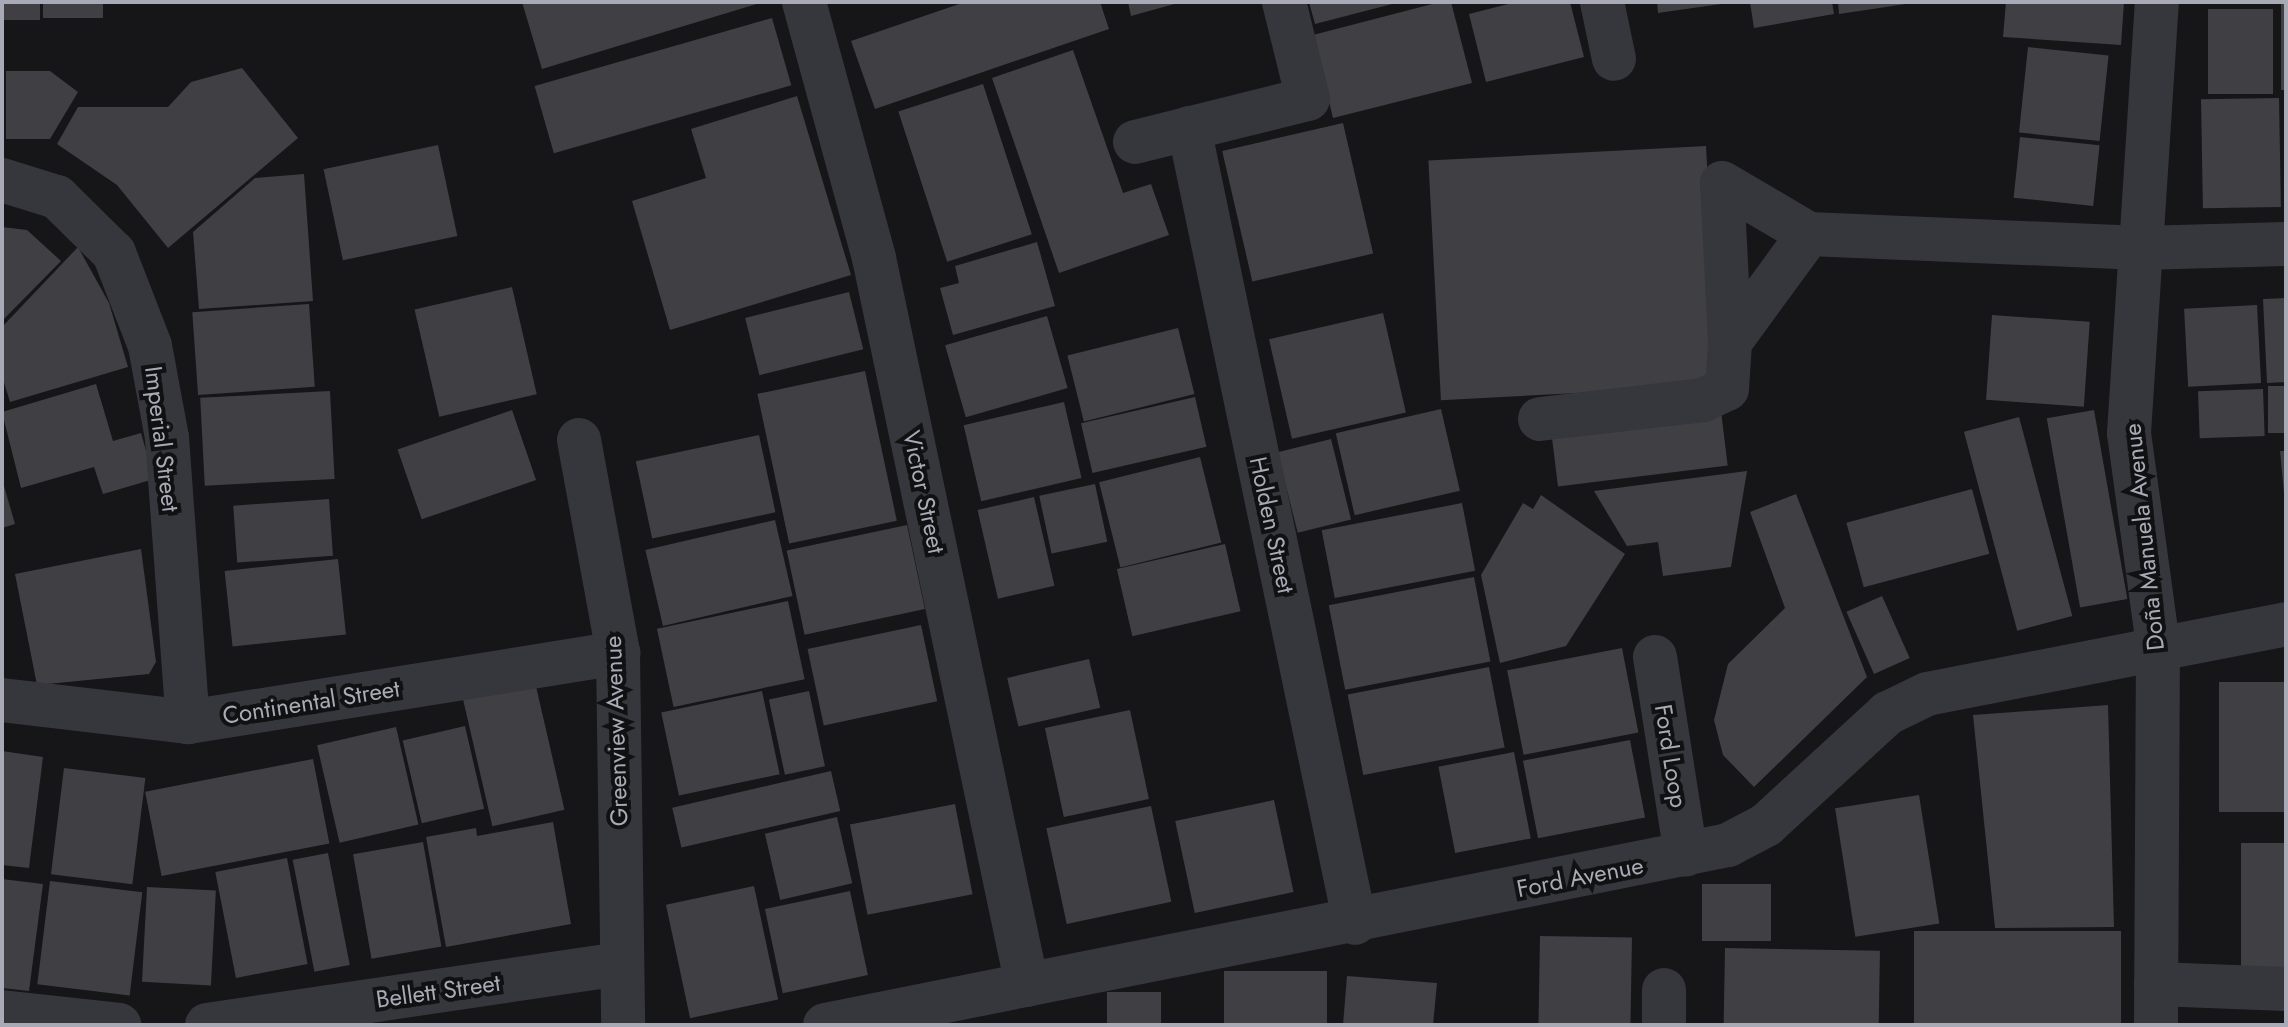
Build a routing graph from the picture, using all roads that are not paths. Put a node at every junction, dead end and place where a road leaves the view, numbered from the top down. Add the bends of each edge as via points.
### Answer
1 (804, 2) edge
2 (1284, 2) edge
3 (1602, 2) edge
4 (2157, 2) edge
5 (1614, 59) dead end
6 (1189, 128) junction
7 (1135, 142) dead end
8 (2, 180) edge
9 (1809, 234) junction
10 (2286, 244) edge
11 (2141, 248) junction
12 (1730, 342) junction
13 (1540, 419) dead end
14 (579, 440) dead end
15 (2286, 624) edge
16 (2158, 645) junction
17 (618, 653) junction
18 (1655, 657) dead end
19 (2, 700) edge
20 (188, 722) junction
21 (1686, 855) junction
22 (1355, 923) junction
23 (622, 964) junction
24 (1027, 985) junction
25 (2286, 989) edge
26 (2156, 1004) edge
27 (2, 1012) edge
28 (119, 1025) edge
29 (207, 1025) edge
30 (623, 1025) edge
31 (825, 1025) edge

1 - 24 street, Victor Street via 874,258
2 - 6 street via 1308,99
3 - 5 street
4 - 11 street, Doña Manuela Avenue
6 - 7 street
6 - 22 street, Holden Street
8 - 20 street, Imperial Street via 57,197 114,253 150,346 167,438
9 - 11 street
9 - 12 street
9 - 12 street via 1722,183
10 - 11 street
11 - 16 street, Doña Manuela Avenue via 2129,433
12 - 13 street via 1727,389 1703,400
14 - 17 street, Greenview Avenue
15 - 16 street, Ford Avenue
16 - 21 street, Ford Avenue via 1927,694 1888,713 1766,825 1728,845
16 - 26 street, Doña Manuela Avenue
17 - 20 street, Continental Street
17 - 23 street, Greenview Avenue
18 - 21 street, Ford Loop
19 - 20 street, Continental Street
21 - 22 street, Ford Avenue
22 - 24 street, Ford Avenue
23 - 29 street, Bellett Street
23 - 30 street, Greenview Avenue
24 - 31 street, Ford Avenue
25 - 26 street
27 - 28 street

